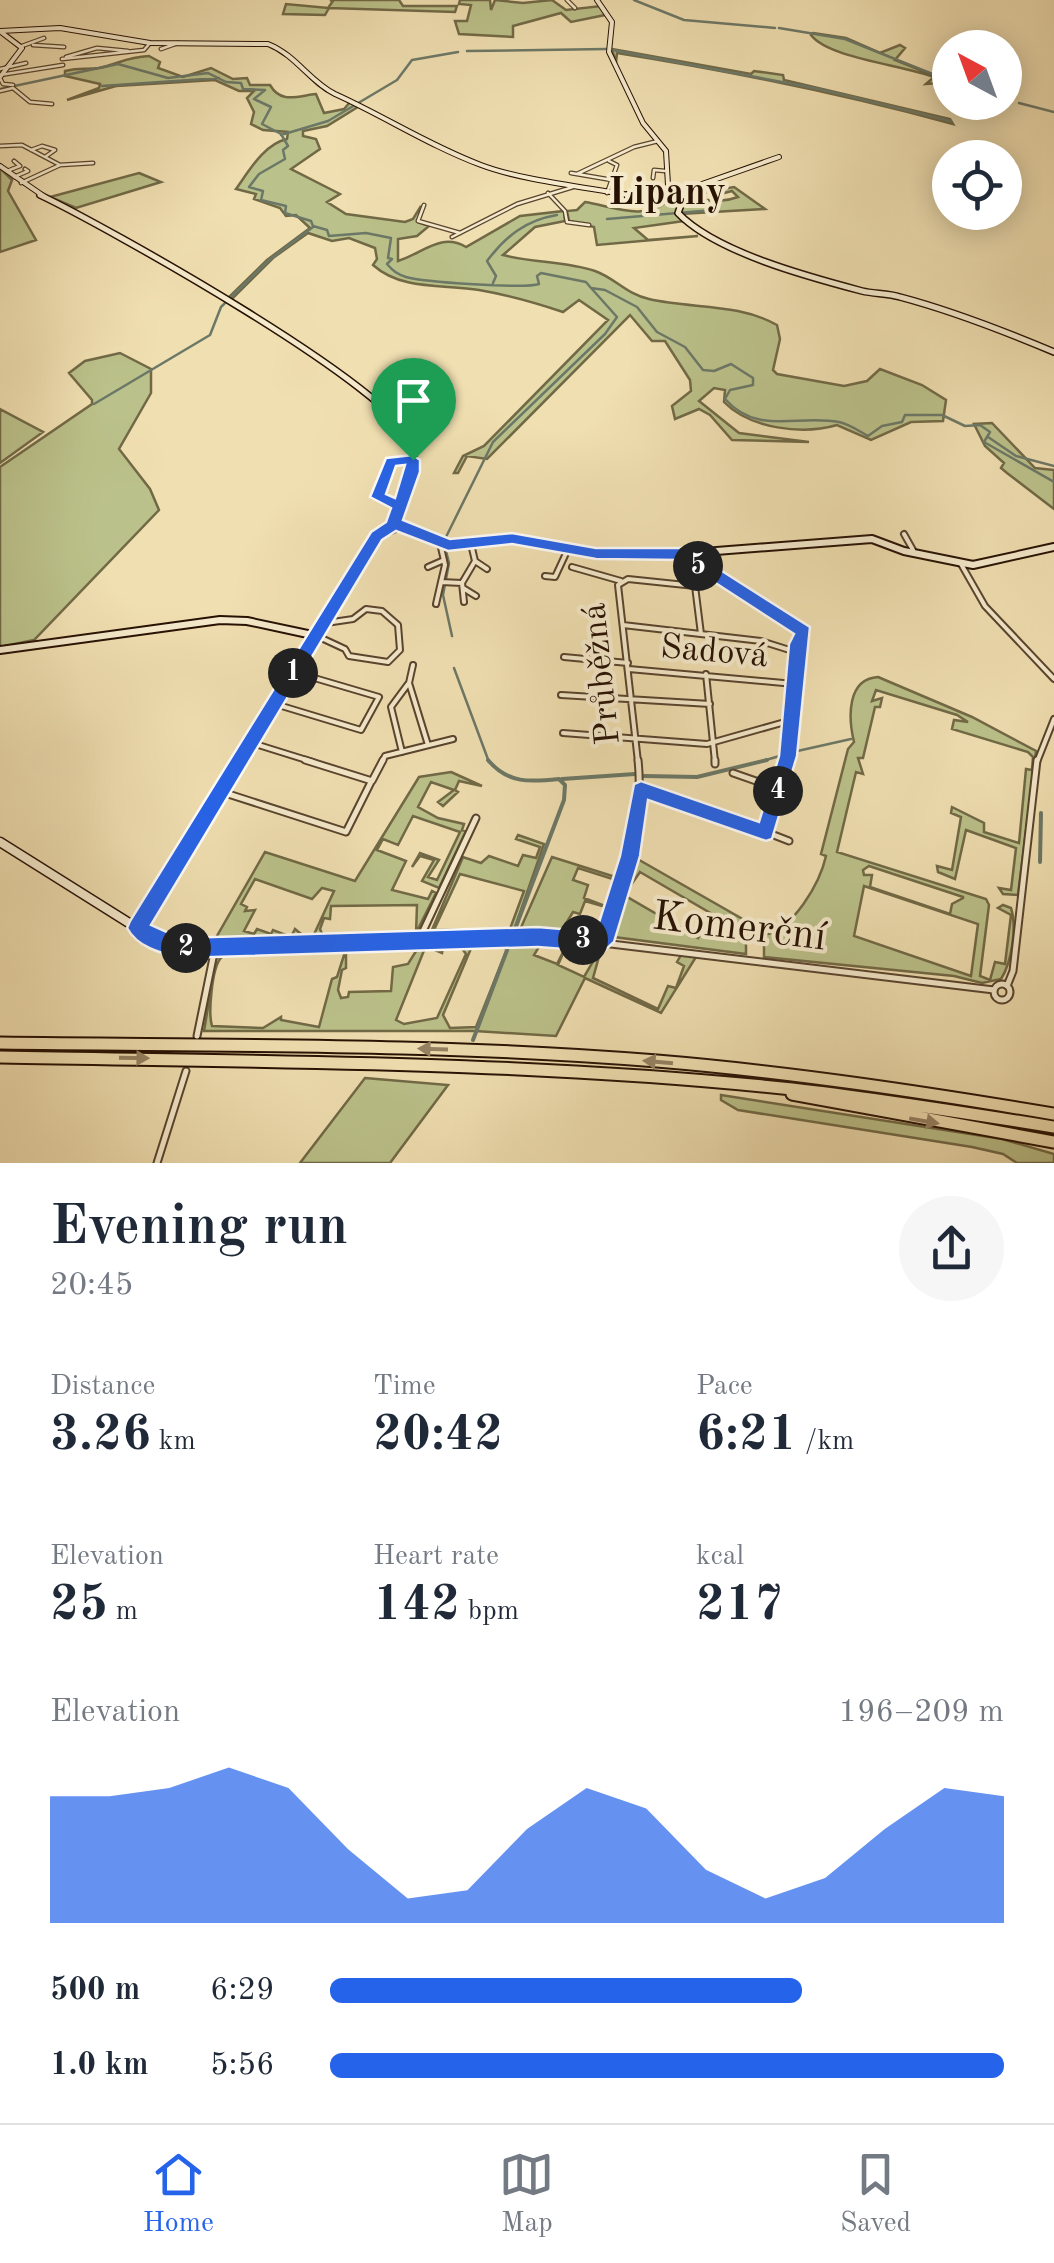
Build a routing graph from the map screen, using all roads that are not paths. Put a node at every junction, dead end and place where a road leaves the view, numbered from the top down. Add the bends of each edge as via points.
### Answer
1 (567, 0) edge
2 (597, 0) edge
3 (575, 8) dead end
4 (0, 31) edge
5 (44, 38) dead end
6 (150, 43) junction
7 (33, 44) junction
8 (178, 44) junction
9 (22, 46) junction
10 (64, 47) dead end
11 (161, 49) dead end
12 (128, 52) junction
13 (26, 63) dead end
14 (63, 65) dead end
15 (7, 67) junction
16 (0, 75) edge
17 (13, 85) dead end
18 (0, 90) edge
19 (52, 104) dead end
20 (658, 140) junction
21 (0, 146) edge
22 (32, 150) junction
23 (46, 157) junction
24 (778, 157) dead end
25 (609, 161) junction
26 (14, 162) dead end
27 (93, 164) dead end
28 (60, 165) junction
29 (0, 166) edge
30 (25, 169) dead end
31 (665, 170) junction
32 (6, 171) junction
33 (571, 173) dead end
34 (577, 174) junction
35 (14, 177) junction
36 (653, 178) dead end
37 (612, 180) junction
38 (21, 183) junction
39 (578, 186) junction
40 (607, 192) junction
41 (548, 193) junction
42 (674, 194) junction
43 (424, 205) dead end
44 (588, 225) dead end
45 (460, 233) junction
46 (452, 237) dead end
47 (1054, 352) edge
48 (413, 460) junction
49 (400, 506) junction
50 (393, 526) junction
51 (904, 534) dead end
52 (444, 544) junction
53 (470, 544) junction
54 (1054, 548) edge
55 (568, 549) junction
56 (689, 553) junction
57 (922, 555) junction
58 (444, 560) junction
59 (475, 561) junction
60 (962, 564) junction
61 (428, 567) dead end
62 (572, 568) dead end
63 (487, 570) dead end
64 (708, 572) junction
65 (545, 576) dead end
66 (621, 581) junction
67 (444, 582) junction
68 (462, 586) junction
69 (695, 586) junction
70 (476, 596) dead end
71 (464, 602) dead end
72 (436, 604) dead end
73 (326, 623) junction
74 (623, 625) junction
75 (701, 634) junction
76 (317, 636) junction
77 (0, 650) edge
78 (797, 652) junction
79 (564, 657) dead end
80 (413, 665) dead end
81 (629, 666) junction
82 (294, 672) junction
83 (706, 674) junction
84 (1054, 680) edge
85 (409, 684) junction
86 (795, 684) junction
87 (561, 695) dead end
88 (632, 699) junction
89 (275, 704) junction
90 (710, 704) junction
91 (1054, 719) edge
92 (792, 720) junction
93 (563, 733) dead end
94 (453, 739) dead end
95 (633, 739) junction
96 (713, 741) junction
97 (252, 743) junction
98 (428, 746) junction
99 (402, 752) junction
100 (715, 764) dead end
101 (732, 773) dead end
102 (372, 780) junction
103 (779, 789) junction
104 (641, 790) junction
105 (222, 792) junction
106 (476, 818) dead end
107 (766, 832) junction
108 (789, 841) dead end
109 (0, 842) edge
110 (137, 928) junction
111 (603, 942) junction
112 (417, 944) junction
113 (215, 948) junction
114 (1007, 986) junction
115 (994, 990) junction
116 (197, 1036) dead end
117 (0, 1043) edge
118 (0, 1060) edge
119 (186, 1071) dead end
120 (760, 1085) junction
121 (1054, 1114) edge
122 (1054, 1126) edge
123 (1054, 1146) edge
124 (157, 1163) edge

1 - 3 street
2 - 20 street via 612,22 609,50
4 - 6 street via 64,28
4 - 9 street
5 - 7 street
6 - 8 street
6 - 12 street
7 - 9 street
7 - 10 street
8 - 11 street
8 - 39 street via 256,41 278,47 328,90 470,162
9 - 15 street
12 - 12 street via 78,50 62,59
13 - 15 street
14 - 16 street
15 - 16 street
16 - 17 street via 3,84
18 - 19 street via 13,88 30,102
20 - 25 street
20 - 31 street via 666,151
21 - 22 street
22 - 23 street
22 - 23 street via 55,150
23 - 28 street
24 - 42 street
25 - 34 street
25 - 37 street via 618,165
26 - 32 street via 20,166
27 - 28 street
28 - 38 street
29 - 32 street
30 - 35 street
31 - 36 street via 654,170
31 - 42 street
32 - 35 street
33 - 34 street
34 - 37 street
35 - 38 street
37 - 40 street
38 - 48 street via 332,368 407,431
39 - 40 street
39 - 41 street
40 - 42 street
41 - 44 street via 568,222
41 - 45 street
42 - 47 street via 682,202 679,214 715,243 985,323
43 - 45 street via 418,221
45 - 46 street
48 - 49 street
48 - 49 street via 391,461 378,497
49 - 50 street
50 - 52 street
50 - 73 street via 377,536
51 - 57 street
52 - 53 street
52 - 58 street
53 - 55 street via 512,538
53 - 59 street
54 - 60 street
55 - 56 street
55 - 65 street via 555,577
56 - 57 street via 848,538
56 - 64 street via 688,560
57 - 60 street
58 - 61 street
58 - 67 street
59 - 63 street
59 - 68 street
60 - 84 street via 961,573 1008,633
62 - 66 street
64 - 69 street
64 - 78 street via 804,632
66 - 69 street, Průběžná
66 - 74 street, Průběžná via 616,596
67 - 68 street
67 - 72 street
68 - 70 street
68 - 71 street
69 - 75 street
73 - 76 street
73 - 76 street via 382,610 398,625 400,650 388,662 349,656
74 - 75 street
74 - 81 street, Průběžná
75 - 78 street
76 - 77 street via 220,620
76 - 82 street
78 - 86 street
79 - 81 street, Sadová
80 - 85 street
81 - 83 street, Sadová
81 - 88 street, Průběžná
82 - 89 street
82 - 89 street via 378,697 361,730
83 - 86 street, Sadová
83 - 90 street
85 - 98 street
85 - 99 street via 391,707
86 - 92 street
87 - 88 street
88 - 90 street
88 - 95 street, Průběžná
89 - 97 street
90 - 96 street
91 - 114 street via 1038,755
92 - 96 street
92 - 103 street
93 - 95 street
94 - 98 street
95 - 96 street
95 - 104 street, Průběžná
96 - 100 street
97 - 102 street
97 - 105 street
98 - 99 street
99 - 102 street via 384,756
101 - 103 street
102 - 105 street via 346,832
103 - 107 street
104 - 107 street
104 - 111 street, Průběžná via 630,856
105 - 110 street
106 - 112 street
107 - 108 street
109 - 110 street
110 - 113 street, Komerční via 160,943
111 - 112 street, Komerční via 538,937
111 - 115 street, Komerční
112 - 113 street, Komerční
113 - 116 street
114 - 115 street, Komerční via 996,984
114 - 115 street, Komerční via 1007,1000
121 -> 117 highway via 838,1080 600,1057
118 -> 120 highway via 490,1065
119 - 124 street
120 - 122 highway
120 -> 123 highway

